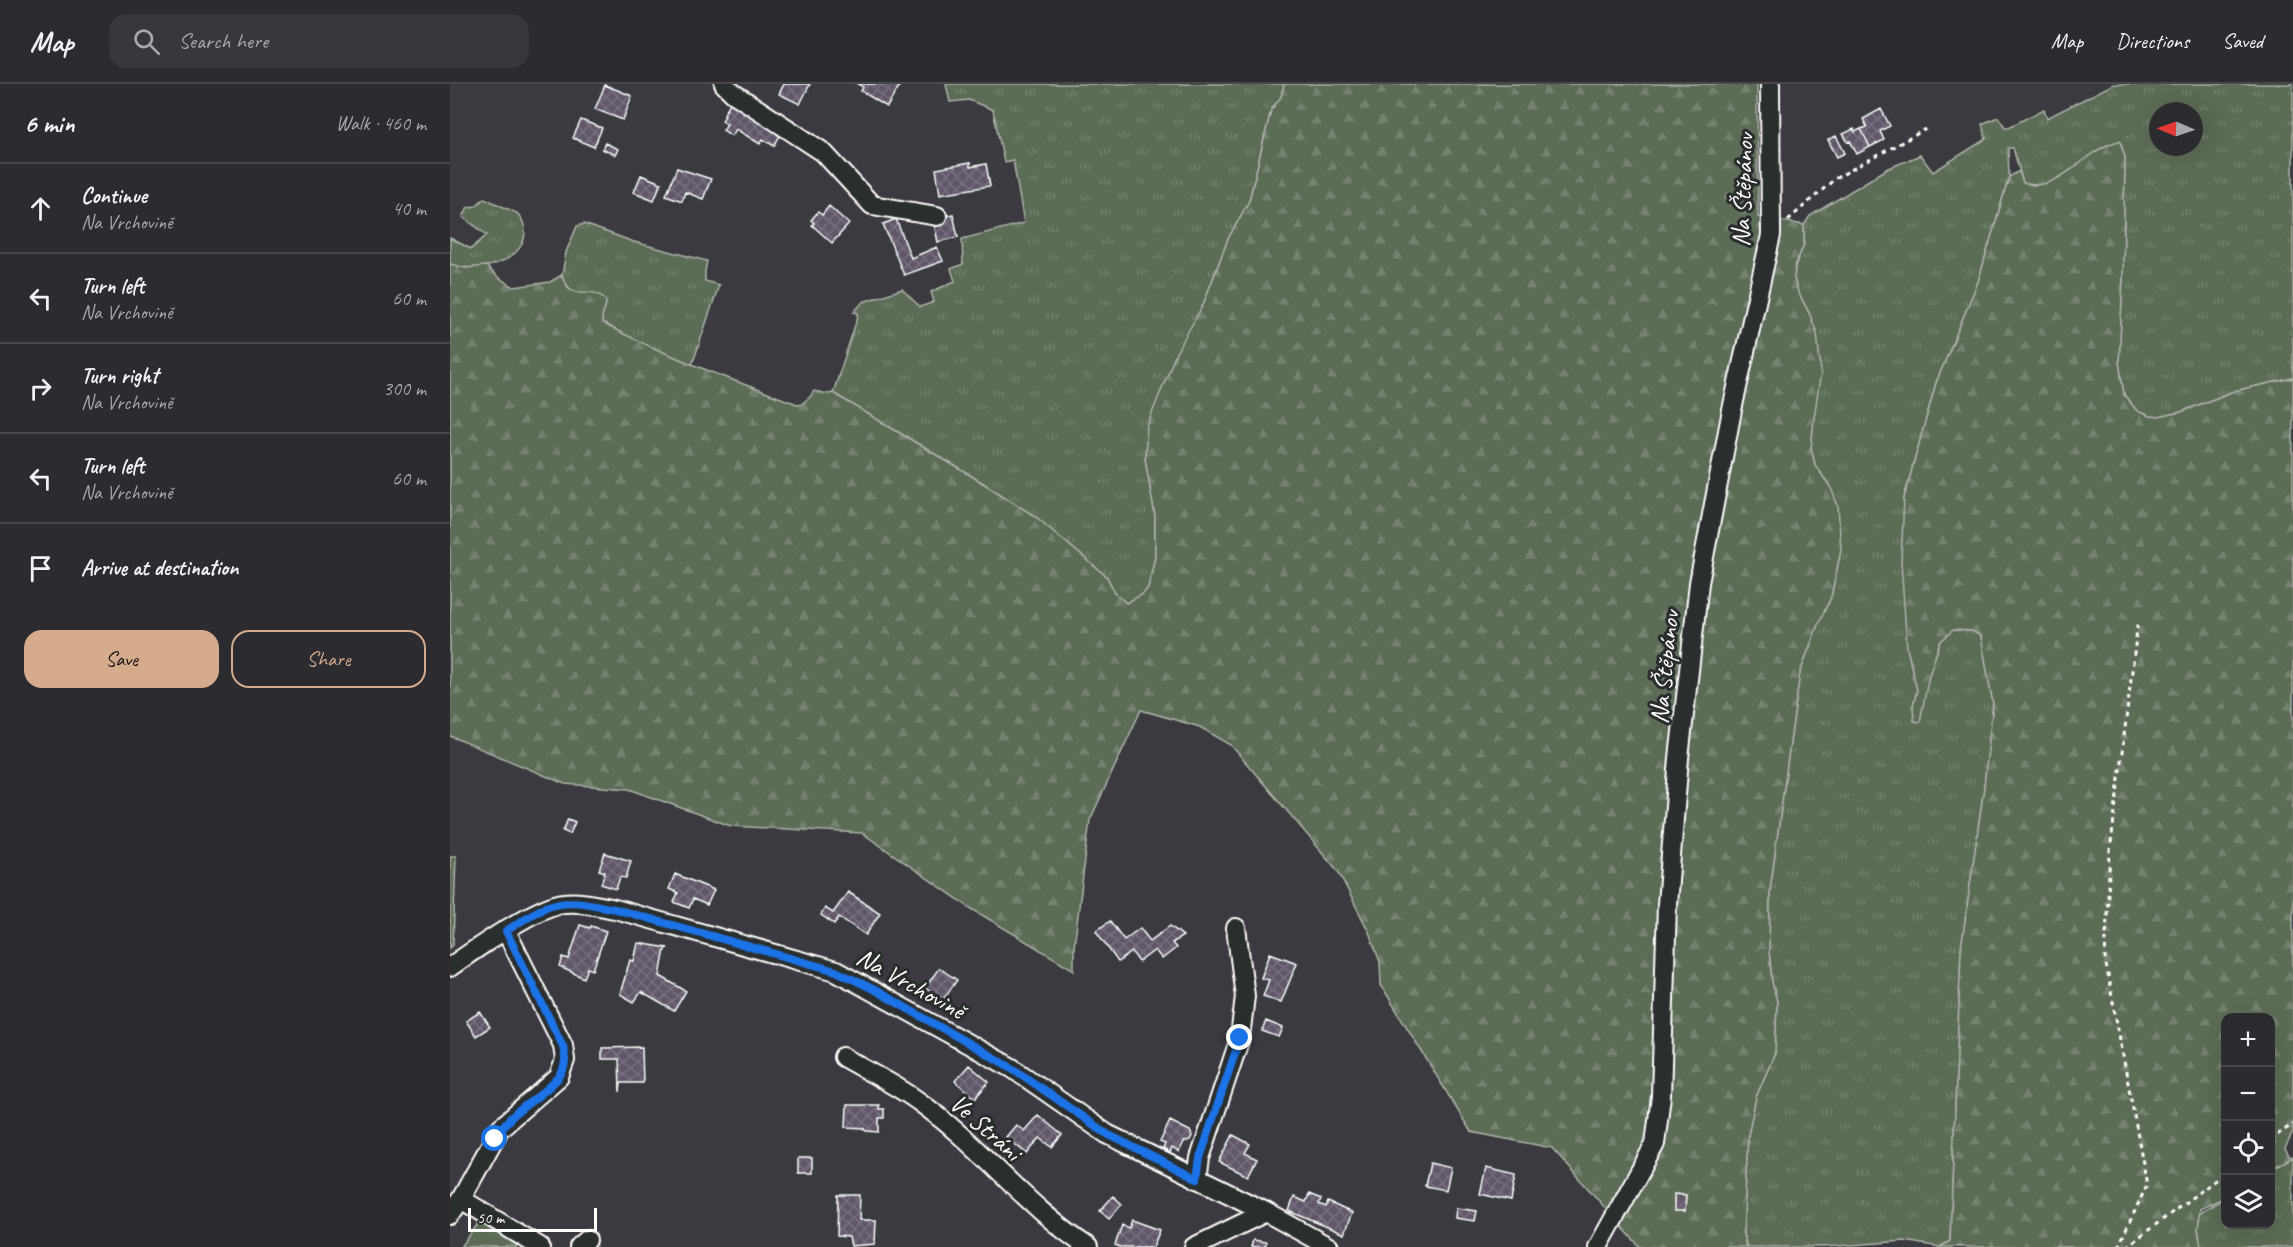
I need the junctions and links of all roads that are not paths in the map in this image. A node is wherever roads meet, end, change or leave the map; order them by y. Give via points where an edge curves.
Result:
1 (724, 84) edge
2 (1770, 84) edge
3 (936, 216) dead end
4 (1236, 928) dead end
5 (506, 931) junction
6 (450, 967) edge
7 (843, 1057) dead end
8 (1197, 1179) junction
9 (461, 1199) junction
10 (1266, 1212) junction
11 (450, 1215) edge
12 (540, 1247) edge
13 (1088, 1247) edge
14 (1194, 1247) edge
15 (1329, 1247) edge
16 (1598, 1247) edge

1 - 3 street via 823,152 872,205
2 - 16 street, Na Štěpánov via 1771,236 1699,583 1679,758 1667,904 1661,1096 1655,1144
4 - 8 street via 1245,996 1240,1038 1200,1158
5 - 6 street, Na Vrchovině
5 - 8 street, Na Vrchovině via 547,907 579,903 615,909 836,971 1012,1068 1107,1134
5 - 9 street via 563,1046 565,1060 559,1077 500,1128
7 - 13 street, Ve Stráni via 918,1101 1033,1205
8 - 10 street, Na Vrchovině
9 - 11 street
9 - 12 street
10 - 14 street
10 - 15 street, Na Vrchovině

